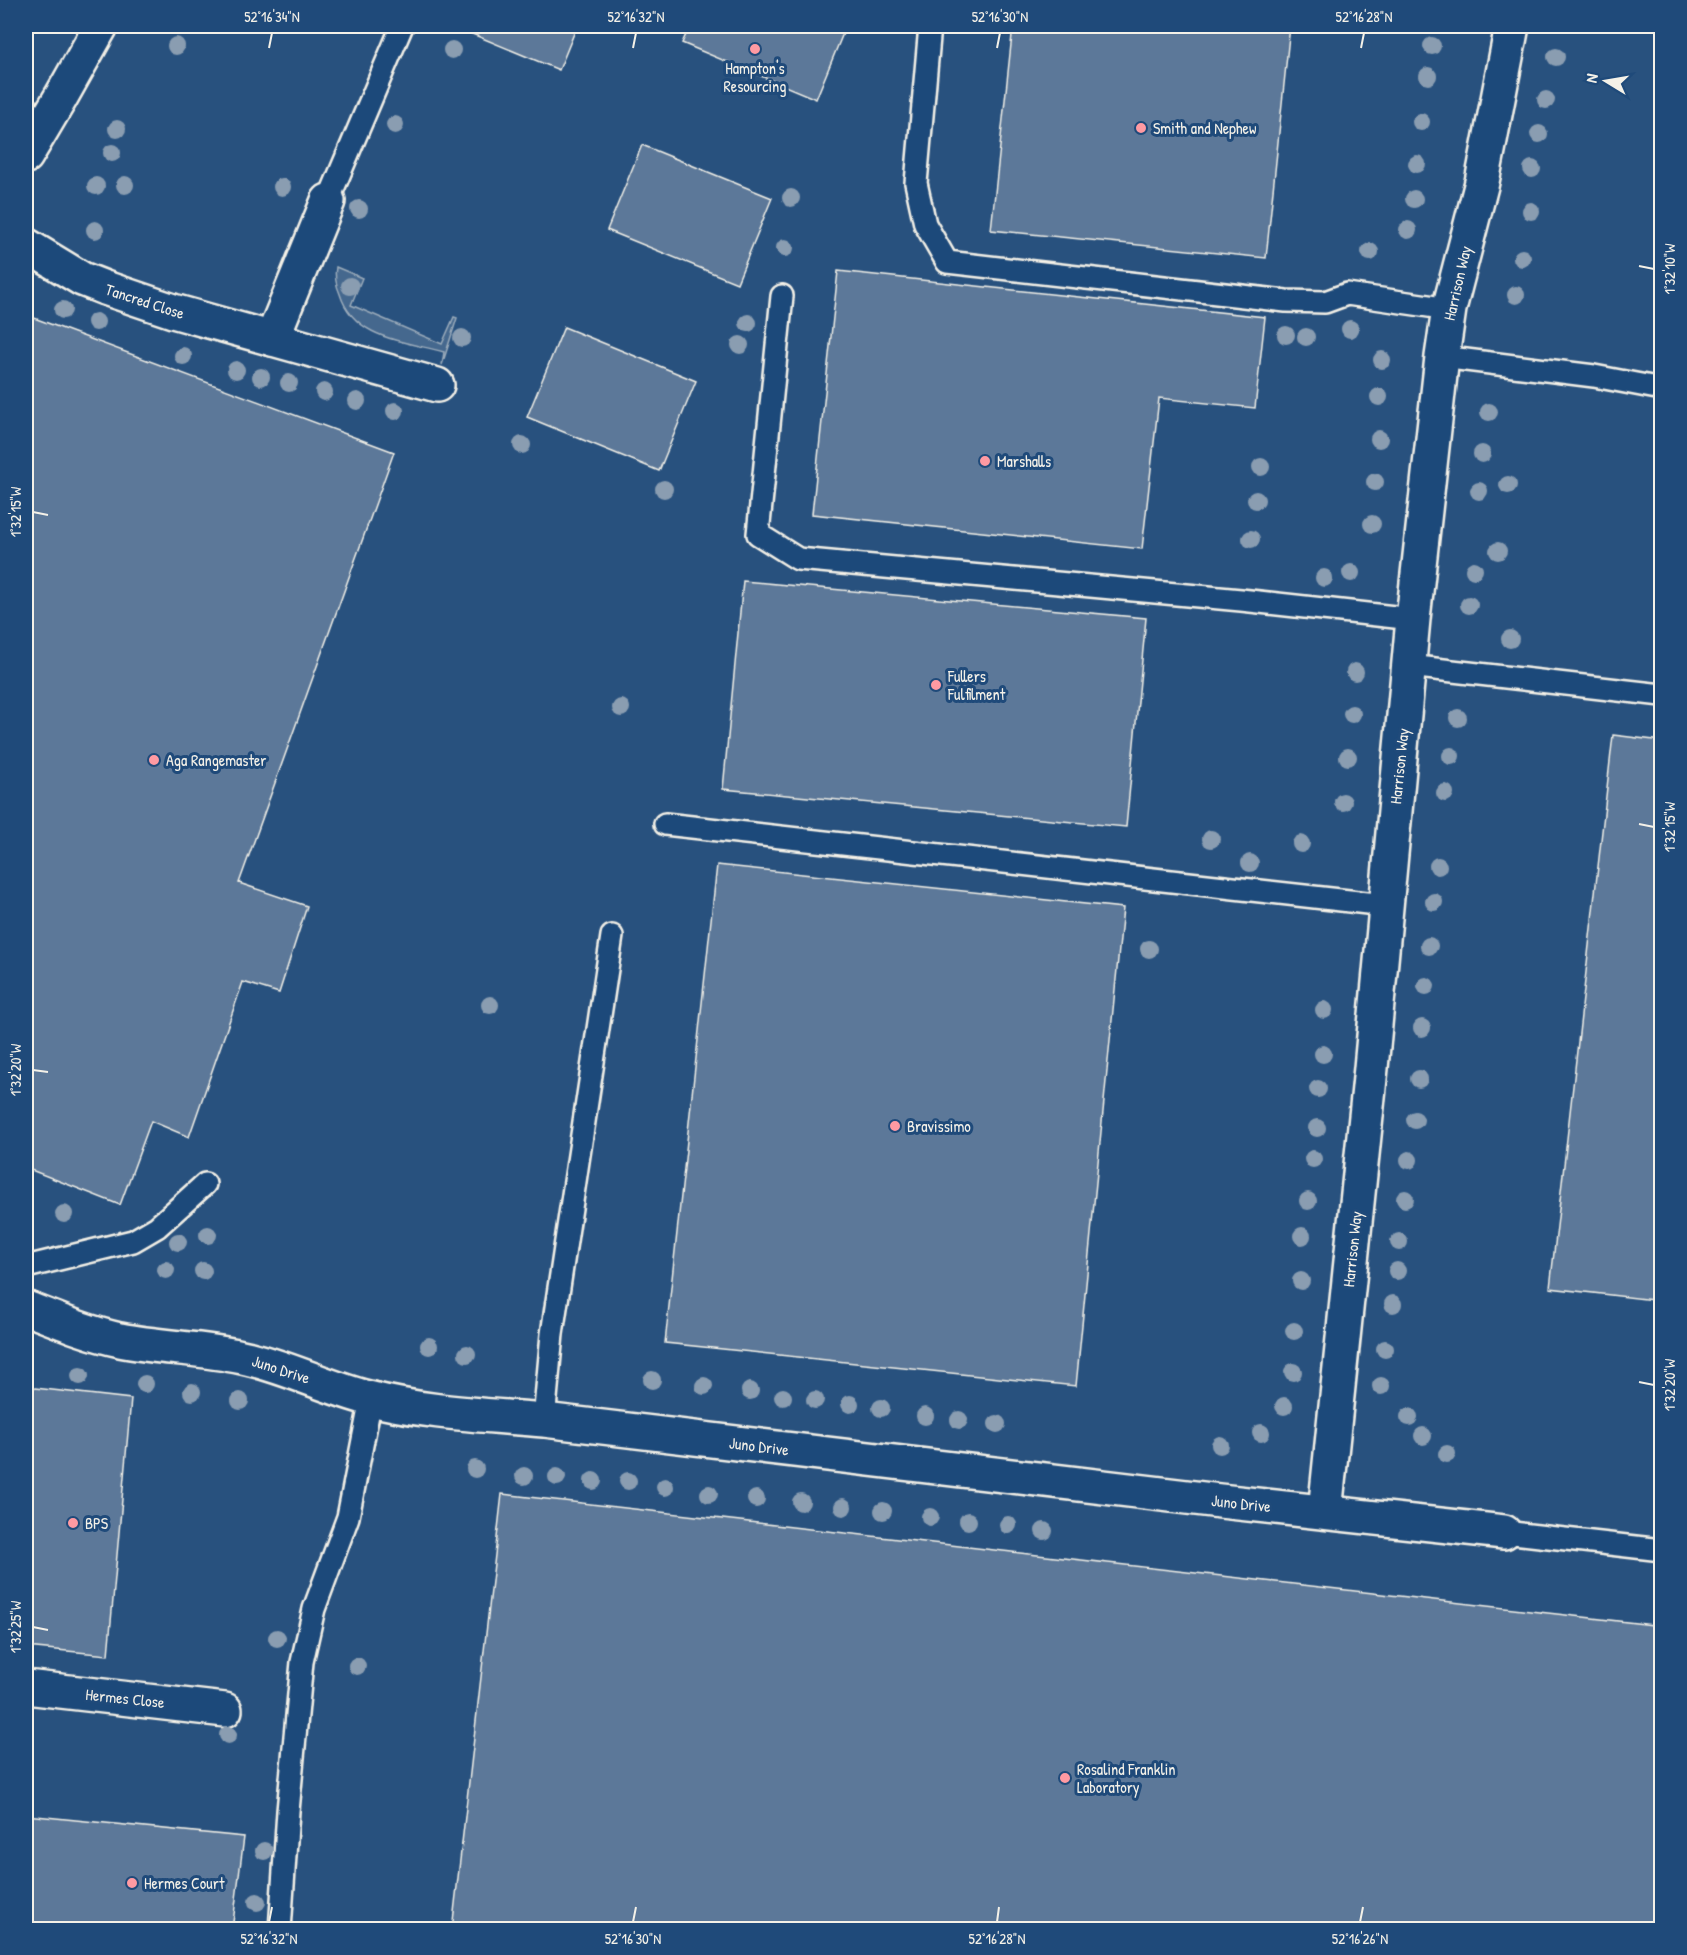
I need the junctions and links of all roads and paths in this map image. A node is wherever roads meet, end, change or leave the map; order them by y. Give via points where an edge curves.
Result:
1 (101, 26) edge
2 (402, 26) edge
3 (930, 26) edge
4 (1512, 26) edge
5 (26, 156) edge
6 (328, 201) joint
7 (26, 245) edge
8 (782, 296) dead end
9 (1449, 309) junction
10 (272, 339) junction
11 (1442, 357) junction
12 (436, 384) dead end
13 (1662, 389) edge
14 (1413, 619) junction
15 (1409, 666) junction
16 (1662, 695) edge
17 (665, 824) dead end
18 (1385, 905) junction
19 (612, 936) dead end
20 (205, 1184) dead end
21 (26, 1267) edge
22 (26, 1308) edge
23 (371, 1399) junction
24 (544, 1420) junction
25 (1325, 1512) junction
26 (1504, 1532) joint
27 (1662, 1550) edge
28 (26, 1687) edge
29 (225, 1710) dead end
30 (280, 1929) edge

1 - 5 street
2 - 6 lane
3 - 9 lane via 916,183 925,224 947,262 1286,301 1325,303 1347,294
4 - 9 street, Harrison Way via 1482,182
6 - 10 street
7 - 10 street, Tancred Close via 82,279 105,288
8 - 14 lane via 759,534 798,559
9 - 11 street, Harrison Way
10 - 12 street, Tancred Close
11 - 13 lane via 1594,376
11 - 14 street, Harrison Way
14 - 15 street, Harrison Way
15 - 16 lane
15 - 18 street, Harrison Way
17 - 18 lane
18 - 25 street, Harrison Way
19 - 24 lane via 550,1344
20 - 21 lane via 157,1227 133,1241
22 - 23 street, Juno Drive via 120,1340 220,1352 262,1362
23 - 24 street, Juno Drive via 443,1411
23 - 30 lane via 348,1516 314,1609 304,1653
24 - 25 street, Juno Drive
25 - 26 street, Juno Drive
26 - 27 lane
28 - 29 street, Hermes Close

